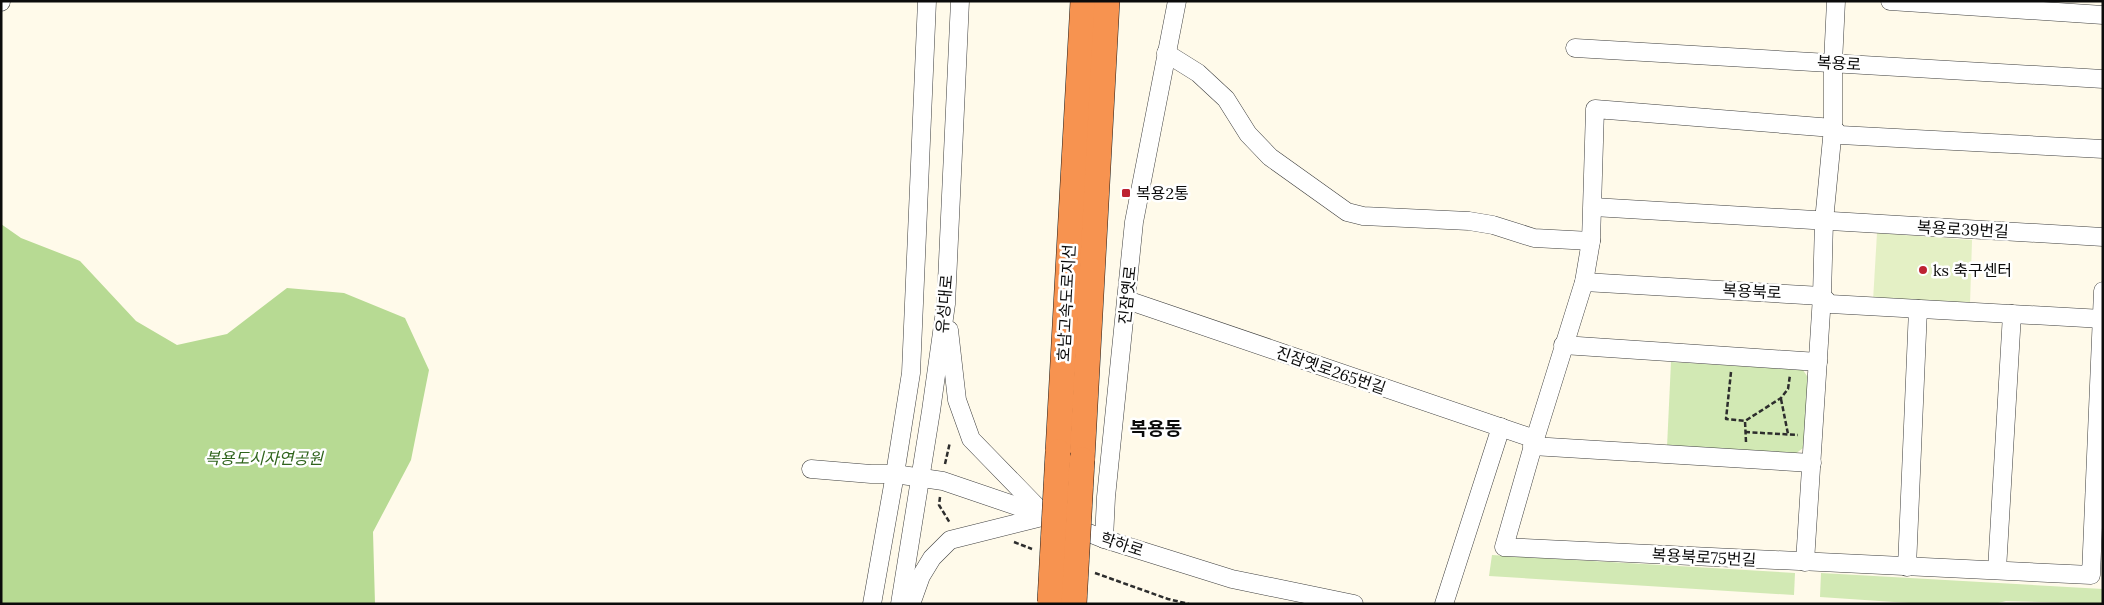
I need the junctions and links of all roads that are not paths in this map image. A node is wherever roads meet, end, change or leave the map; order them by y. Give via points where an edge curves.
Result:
1 (927, 1) edge
2 (961, 1) edge
3 (1083, 1) edge
4 (1108, 1) edge
5 (1177, 1) edge
6 (1836, 1) edge
7 (1890, 1) edge
8 (2103, 15) edge
9 (1575, 48) dead end
10 (1166, 53) junction
11 (1833, 63) junction
12 (2103, 79) edge
13 (1833, 128) junction
14 (2103, 149) edge
15 (1592, 207) junction
16 (1824, 221) junction
17 (2103, 237) edge
18 (1592, 240) junction
19 (1584, 282) junction
20 (2103, 291) edge
21 (1822, 296) junction
22 (1127, 300) junction
23 (946, 304) junction
24 (1918, 308) junction
25 (2012, 314) junction
26 (2102, 319) edge
27 (1563, 345) junction
28 (1818, 362) junction
29 (1501, 428) junction
30 (1534, 442) junction
31 (1812, 463) junction
32 (811, 469) dead end
33 (895, 474) junction
34 (920, 478) junction
35 (1046, 516) junction
36 (1104, 539) junction
37 (1805, 562) junction
38 (1907, 566) junction
39 (1997, 570) junction
40 (1050, 603) edge
41 (872, 604) edge
42 (900, 604) edge
43 (911, 604) edge
44 (1074, 604) edge
45 (1354, 604) edge
46 (1444, 604) edge

1 - 33 street, 유성대로 via 911,373
2 - 23 street, 유성대로
3 - 40 highway, 호남고속도로지선, bridge
4 - 44 highway, 호남고속도로지선, bridge
5 - 10 street, 진잠옛로
6 - 11 street
7 - 8 street
9 - 11 street, 복용로
10 - 18 street via 1198,73 1226,99 1248,134 1270,157 1347,212 1363,216 1469,221 1534,238
10 - 22 street, 진잠옛로 via 1134,222
11 - 12 street, 복용로
11 - 13 street
13 - 14 street via 1840,135
13 - 15 street via 1595,109
13 - 16 street
15 - 16 street, 복용로39번길
15 - 18 street
16 - 17 street, 복용로39번길
16 - 21 street
18 - 19 street
19 - 21 street, 복용북로
19 - 27 street
20 - 26 street
21 - 24 street, 복용북로 via 1830,304
21 - 28 street
22 - 29 street, 진잠옛로265번길
22 - 36 street, 진잠옛로
23 - 34 street, 유성대로
23 - 35 street via 957,400 971,439
24 - 25 street, 복용북로
24 - 38 street
25 - 26 street, 복용북로
25 - 39 street
26 - 39 street, 복용북로75번길 via 2091,575
27 - 28 street
27 - 30 street
28 - 31 street
29 - 30 street, 진잠옛로265번길
29 - 46 street
30 - 31 street
30 - 37 street, 복용북로75번길 via 1504,547
31 - 37 street
32 - 33 street, 학하로
33 - 34 street, 학하로
33 - 41 street, 유성대로
34 - 35 street, 학하로 via 943,481
34 - 42 street, 유성대로
35 - 36 street, 학하로
35 - 43 street via 950,540 932,558 921,576
36 - 45 street, 학하로 via 1232,579
37 - 38 street, 복용북로75번길
38 - 39 street, 복용북로75번길

